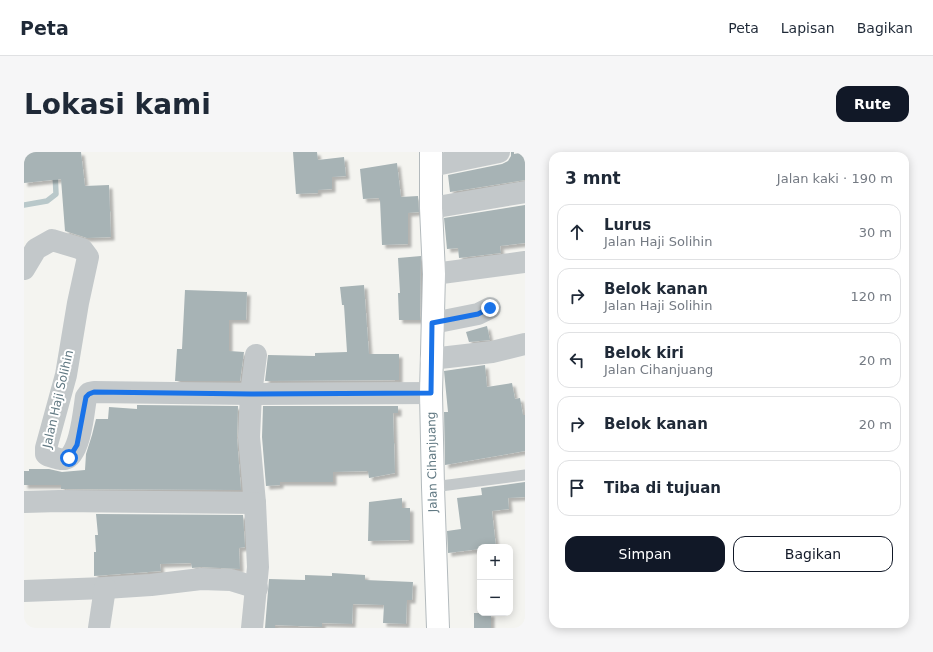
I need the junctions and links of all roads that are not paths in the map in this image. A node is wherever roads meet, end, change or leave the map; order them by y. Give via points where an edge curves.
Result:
1 (499, 152) edge
2 (431, 159) edge
3 (525, 192) edge
4 (431, 208) junction
5 (525, 262) edge
6 (24, 269) edge
7 (434, 274) junction
8 (490, 308) dead end
9 (432, 323) junction
10 (525, 344) edge
11 (256, 355) dead end
12 (431, 359) junction
13 (431, 393) junction
14 (251, 394) junction
15 (525, 475) edge
16 (432, 487) junction
17 (24, 502) edge
18 (255, 503) junction
19 (105, 588) junction
20 (257, 588) junction
21 (24, 591) edge
22 (98, 628) edge
23 (252, 628) edge
24 (438, 628) edge

1 - 2 street
2 - 4 main road, Jalan Cihanjuang
3 - 4 street
4 - 7 main road, Jalan Cihanjuang
5 - 7 street
6 - 14 street, Jalan Haji Solihin via 36,249 52,240 82,249 88,257 66,375 46,448 47,455 63,460 72,455 77,445 86,397 94,392
7 - 9 main road, Jalan Cihanjuang
8 - 9 street via 478,314
9 - 12 main road, Jalan Cihanjuang
10 - 12 street via 492,352
11 - 14 street
12 - 13 main road, Jalan Cihanjuang
13 - 14 street, Jalan Haji Solihin
13 - 16 main road, Jalan Cihanjuang
14 - 18 street via 249,437
15 - 16 lane
16 - 24 main road, Jalan Cihanjuang
17 - 18 street
18 - 20 street
19 - 20 street via 201,579 231,580
19 - 21 street
19 - 22 street
20 - 23 street

